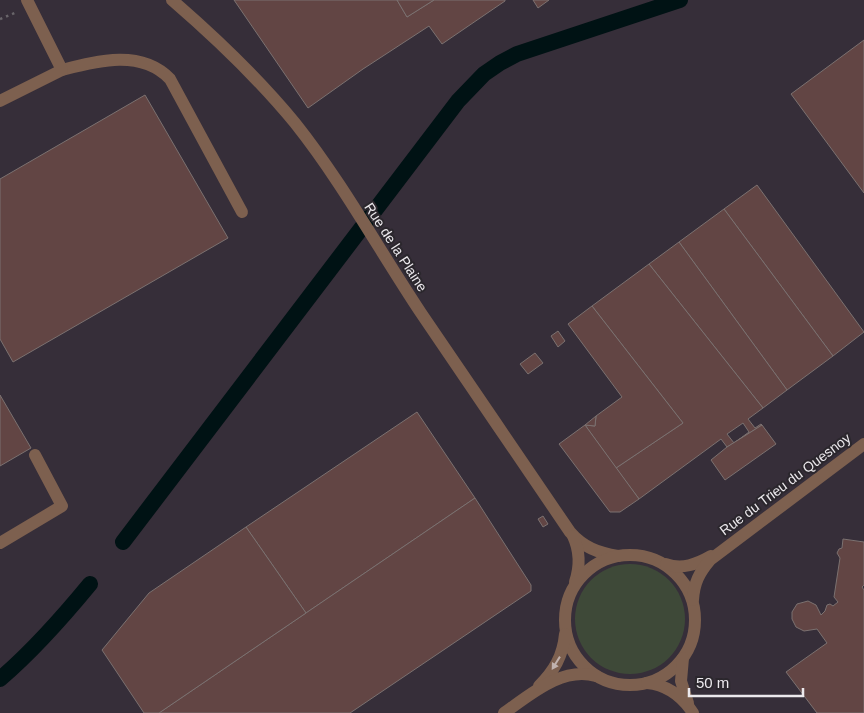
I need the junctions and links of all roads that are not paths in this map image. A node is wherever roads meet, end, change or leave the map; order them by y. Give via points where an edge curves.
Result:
1 (27, 0) edge
2 (172, 0) edge
3 (62, 70) junction
4 (0, 101) edge
5 (242, 212) dead end
6 (864, 444) edge
7 (35, 455) dead end
8 (570, 532) junction
9 (0, 543) edge
10 (724, 548) junction
11 (618, 556) junction
12 (660, 562) junction
13 (574, 587) junction
14 (693, 601) junction
15 (566, 629) junction
16 (683, 658) junction
17 (598, 677) junction
18 (646, 683) junction
19 (534, 691) junction
20 (691, 709) edge
21 (504, 713) edge

1 - 3 street
2 - 8 street, Rue de la Plaine via 233,54 304,135
3 - 4 street
3 - 5 street via 100,61 124,60 138,61 161,70 170,80
6 - 10 street, Rue du Trieu du Quesnoy
7 - 9 street via 62,506
8 - 11 street, Rue de la Plaine via 586,546
8 - 13 street, Rue de la Plaine via 579,561
10 - 12 street, Rue du Trieu du Quesnoy via 687,567
10 - 14 street, Rue du Trieu du Quesnoy via 698,576
11 - 12 street via 639,556
11 - 13 street via 588,570
12 - 14 street via 680,578
13 - 15 street via 566,607
14 - 16 street via 695,630
15 - 17 street via 576,657
15 -> 19 street via 559,660
16 - 18 street via 671,671
16 - 20 street via 681,681
17 - 18 street via 616,684
17 - 19 street via 570,675
18 - 20 street via 664,686
19 - 21 street

